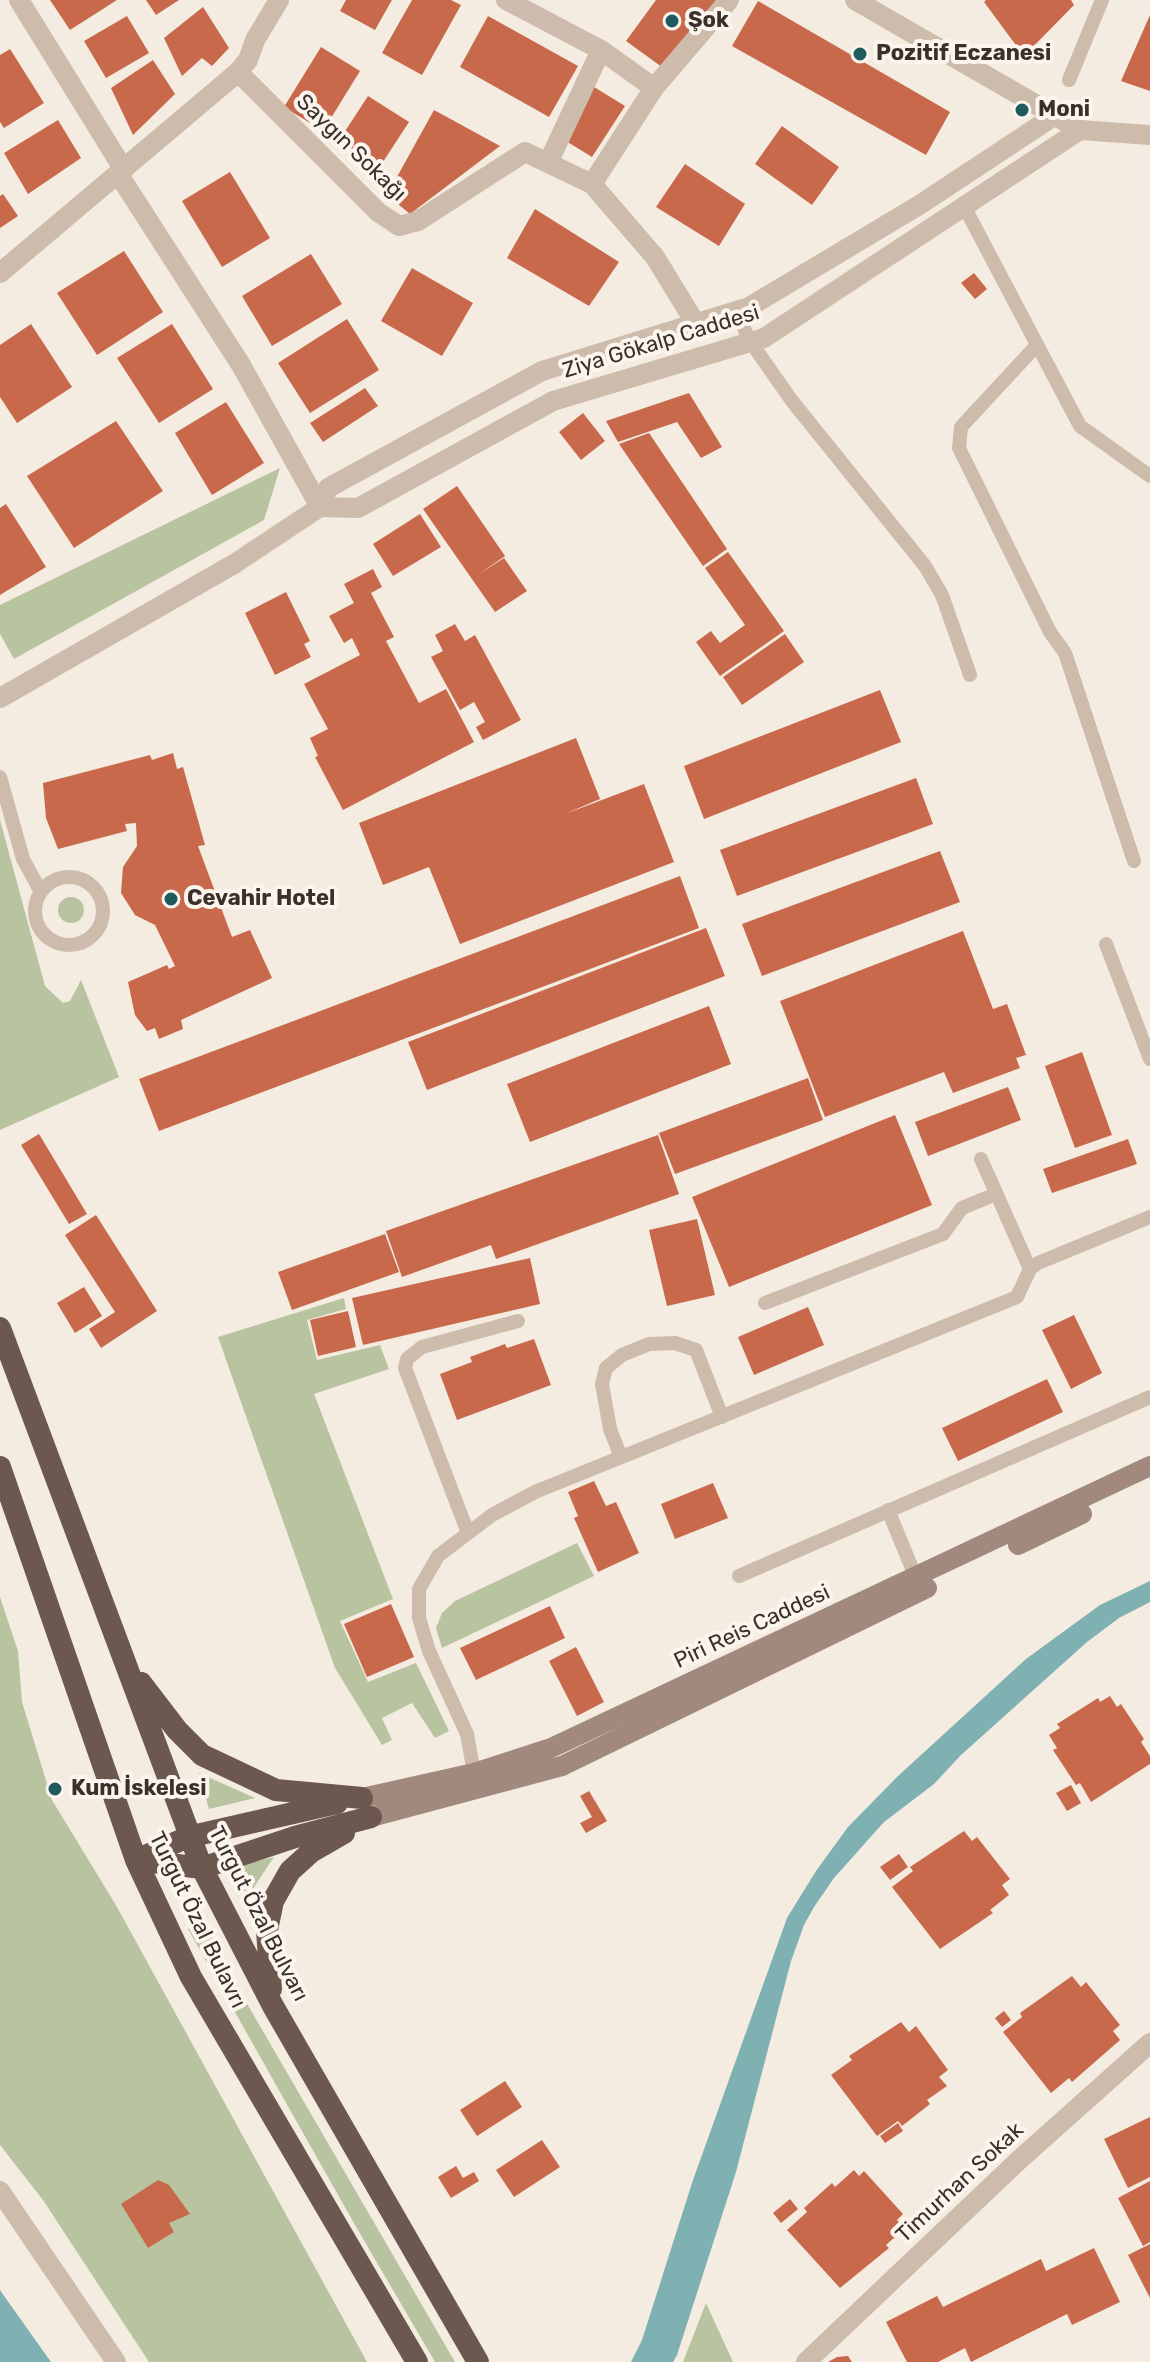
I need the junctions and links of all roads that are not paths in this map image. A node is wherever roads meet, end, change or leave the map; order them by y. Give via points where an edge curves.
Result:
1 (19, 0) edge
2 (279, 0) edge
3 (506, 0) edge
4 (729, 0) edge
5 (1102, 0) edge
6 (862, 2) edge
7 (601, 50) junction
8 (238, 72) junction
9 (1069, 80) dead end
10 (654, 88) junction
11 (1054, 116) junction
12 (1080, 130) junction
13 (1150, 135) edge
14 (548, 163) junction
15 (122, 172) junction
16 (592, 184) junction
17 (965, 208) junction
18 (0, 273) edge
19 (736, 311) junction
20 (696, 324) junction
21 (750, 341) junction
22 (1037, 345) junction
23 (1150, 476) edge
24 (320, 507) junction
25 (970, 675) dead end
26 (3, 691) edge
27 (0, 777) edge
28 (1134, 861) dead end
29 (41, 892) junction
30 (1106, 944) dead end
31 (1150, 1059) edge
32 (981, 1159) dead end
33 (996, 1194) junction
34 (1150, 1217) edge
35 (1030, 1269) junction
36 (765, 1303) dead end
37 (518, 1321) dead end
38 (0, 1328) edge
39 (1150, 1397) edge
40 (722, 1417) junction
41 (621, 1457) junction
42 (1150, 1466) edge
43 (0, 1467) edge
44 (1150, 1479) edge
45 (888, 1510) junction
46 (468, 1533) junction
47 (739, 1576) dead end
48 (916, 1578) junction
49 (128, 1667) junction
50 (474, 1773) junction
51 (366, 1807) junction
52 (188, 1837) junction
53 (136, 1860) junction
54 (202, 1868) junction
55 (273, 2006) junction
56 (1150, 2043) edge
57 (0, 2191) edge
58 (116, 2362) edge
59 (417, 2362) edge
60 (478, 2362) edge
61 (806, 2362) edge

1 - 15 street
2 - 8 street
3 - 7 street
4 - 10 street
5 - 9 lane
6 - 11 street
7 - 10 street
7 - 14 street
8 - 14 street, Saygın Sokağı via 378,212 399,226 418,221 525,152
8 - 15 street
10 - 16 street
11 - 12 street
11 - 19 street, Ziya Gökalp Caddesi via 882,228
12 - 13 street
12 - 17 street, Ziya Gökalp Caddesi
14 - 16 street
15 - 18 street
15 - 24 street via 241,365
16 - 20 street via 655,257
17 - 21 street, Ziya Gökalp Caddesi via 800,317
17 - 22 lane
19 - 20 street, Ziya Gökalp Caddesi
19 - 21 lane
20 - 24 street, Ziya Gökalp Caddesi via 542,371 328,488
21 - 24 street, Ziya Gökalp Caddesi via 553,401 358,508
21 - 25 lane via 925,566 942,595
22 - 23 lane via 1086,434
22 - 28 lane via 961,427 959,448 1065,653
24 - 26 street, Ziya Gökalp Caddesi via 234,564
27 - 29 lane via 23,859
29 - 29 lane via 35,913 52,940 83,942 99,928 103,905 92,885 70,877
30 - 31 lane
32 - 33 lane
33 - 35 lane
33 - 36 lane via 962,1208 943,1234
34 - 35 lane
35 - 40 lane via 1017,1297
37 - 46 lane via 422,1347 407,1359 405,1368
38 - 49 highway, Turgut Özal Bulvarı
39 - 45 lane
40 - 41 lane
40 - 41 lane via 696,1350 675,1343 649,1344 606,1368 602,1384
41 - 46 lane via 535,1492
42 - 48 main road, Piri Reis Caddesi
43 - 53 highway, Turgut Özal Bulavrı
44 - 51 main road, Piri Reis Caddesi via 562,1766
45 - 47 lane
45 - 48 lane
46 - 50 lane via 438,1556 424,1576 417,1602 429,1651 467,1734
48 - 50 main road, Piri Reis Caddesi via 551,1748
49 - 51 highway via 202,1755 276,1790
49 - 52 highway, Turgut Özal Bulvarı
50 - 51 main road, Piri Reis Caddesi
51 - 52 highway
51 - 54 highway
51 - 55 highway via 311,1852 280,1886 267,1930
52 - 53 highway
52 - 54 highway, Turgut Özal Bulvarı
53 - 54 highway
53 - 59 highway, Turgut Özal Bulavrı via 191,1977
54 - 55 highway, Turgut Özal Bulvarı
55 - 60 highway, Turgut Özal Bulvarı
56 - 61 street, Timurhan Sokak
57 - 58 street

